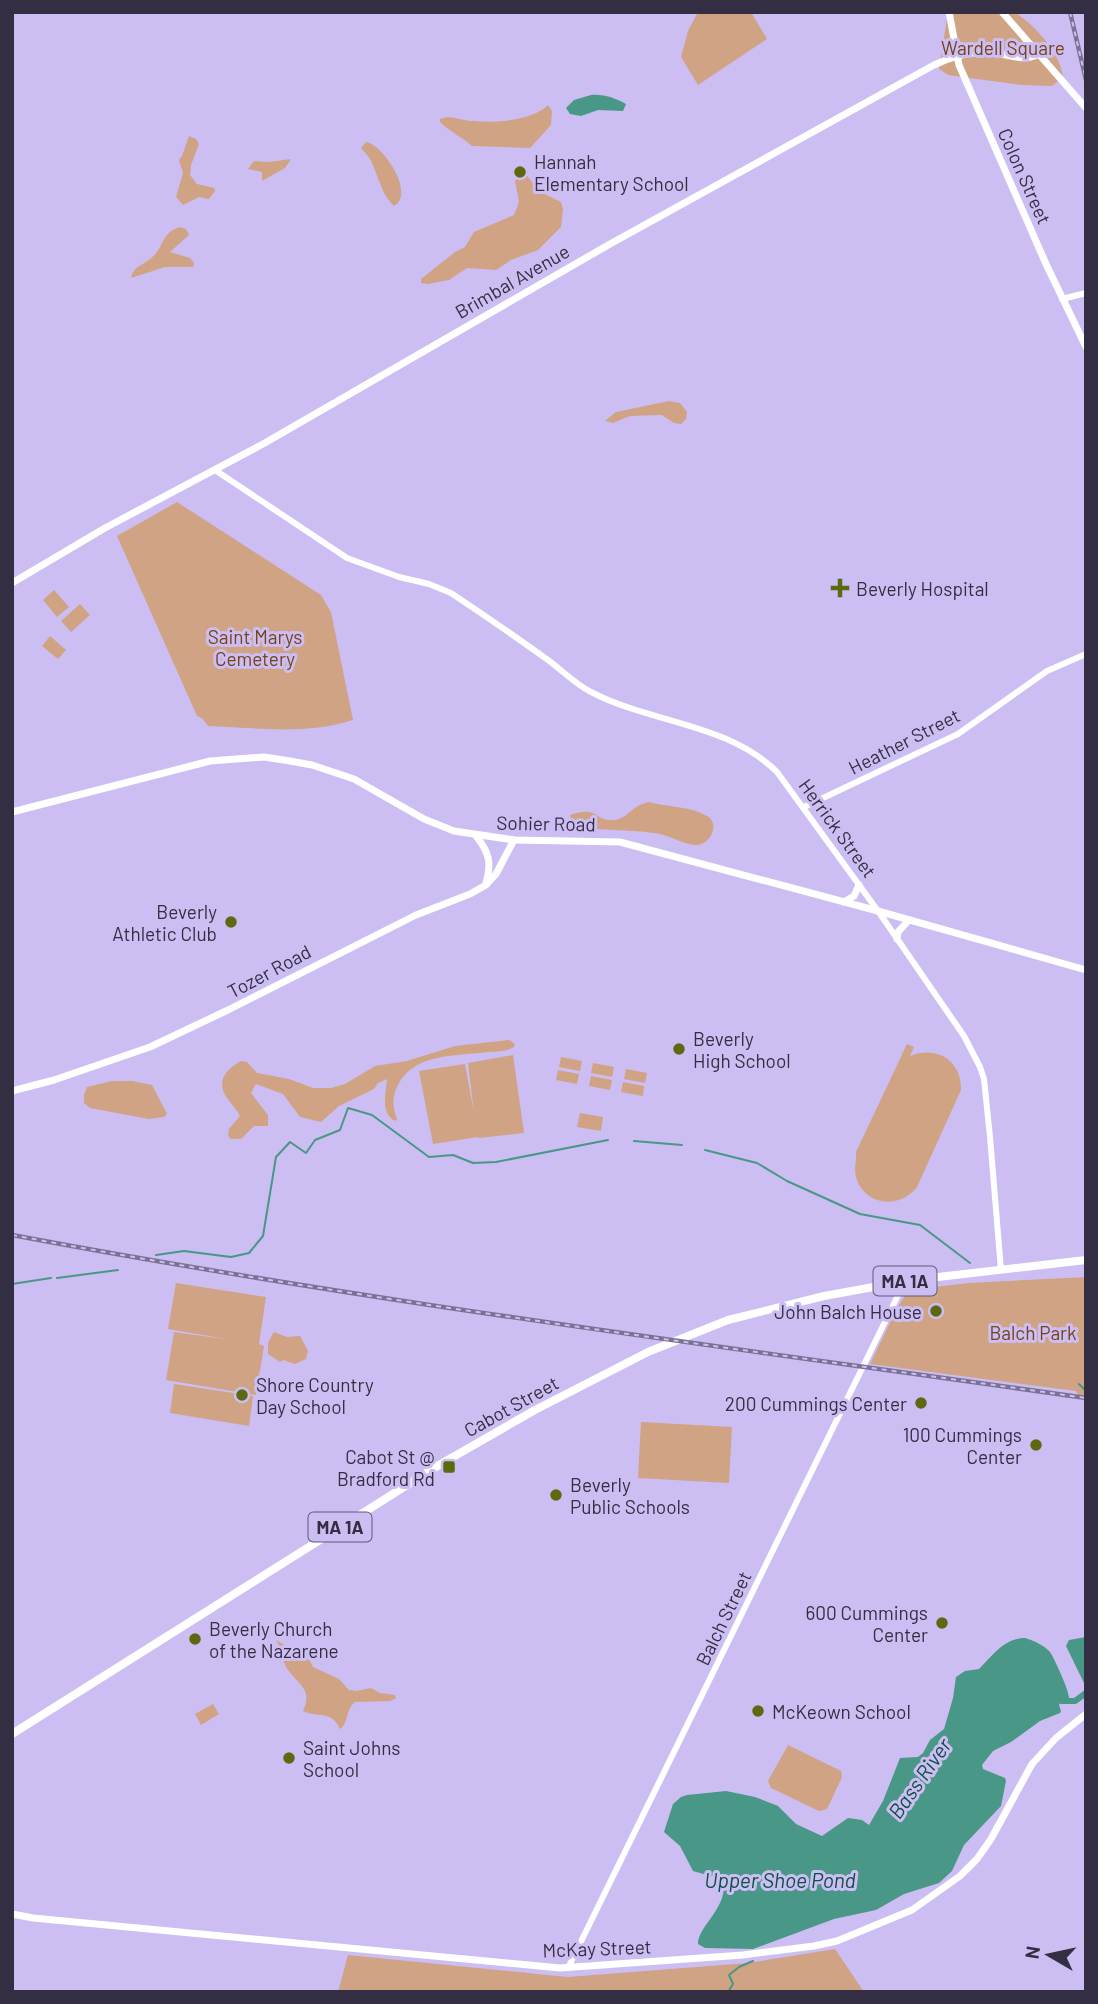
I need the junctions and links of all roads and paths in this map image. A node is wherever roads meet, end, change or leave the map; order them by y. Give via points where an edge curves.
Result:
1 (948, 12) edge
2 (1002, 12) edge
3 (1039, 54) junction
4 (957, 55) junction
5 (1086, 108) edge
6 (1086, 293) edge
7 (1062, 299) junction
8 (1086, 347) edge
9 (215, 470) junction
10 (12, 583) edge
11 (1086, 653) edge
12 (804, 807) junction
13 (12, 812) edge
14 (476, 836) junction
15 (514, 840) junction
16 (486, 885) junction
17 (859, 886) junction
18 (845, 902) junction
19 (878, 911) junction
20 (909, 920) junction
21 (897, 939) junction
22 (1086, 970) edge
23 (12, 1091) edge
24 (1086, 1260) edge
25 (1001, 1270) junction
26 (905, 1281) junction
27 (1086, 1714) edge
28 (12, 1734) edge
29 (12, 1914) edge
30 (568, 1968) junction

1 - 4 main road, Colon Street
2 - 3 main road
3 - 4 main road, Brimbal Avenue via 1023,59 984,52
3 - 5 main road
4 - 7 main road, Colon Street
4 - 9 main road, Brimbal Avenue via 610,244
6 - 7 street
7 - 8 main road, Colon Street
9 - 10 main road, Brimbal Avenue
9 - 12 street, Herrick Street via 347,558 447,590 591,692 751,751 777,772
11 - 12 street, Heather Street via 1047,671 958,734
12 - 17 street, Herrick Street
13 - 14 main road, Sohier Road via 185,766 264,757 334,772 428,821
14 - 15 main road, Sohier Road
14 - 16 main road via 489,855
15 - 16 main road
15 - 18 main road, Sohier Road via 620,842
16 - 23 main road, Tozer Road via 150,1047
17 - 18 main road via 855,896
17 - 19 street, Herrick Street
18 - 19 main road, Sohier Road
19 - 20 main road, Sohier Road
19 - 21 street, Herrick Street
20 - 21 main road
20 - 22 main road, Sohier Road
21 - 25 street, Herrick Street via 964,1036 984,1079
24 - 25 highway, Cabot Street / MA 1A
25 - 26 highway, Cabot Street / MA 1A
26 - 28 highway, Cabot Street / MA 1A via 746,1314 648,1352 439,1465
26 - 30 street, Balch Street
27 - 30 main road, McKay Street via 1032,1763 977,1859 912,1910 814,1946
29 - 30 main road, McKay Street

